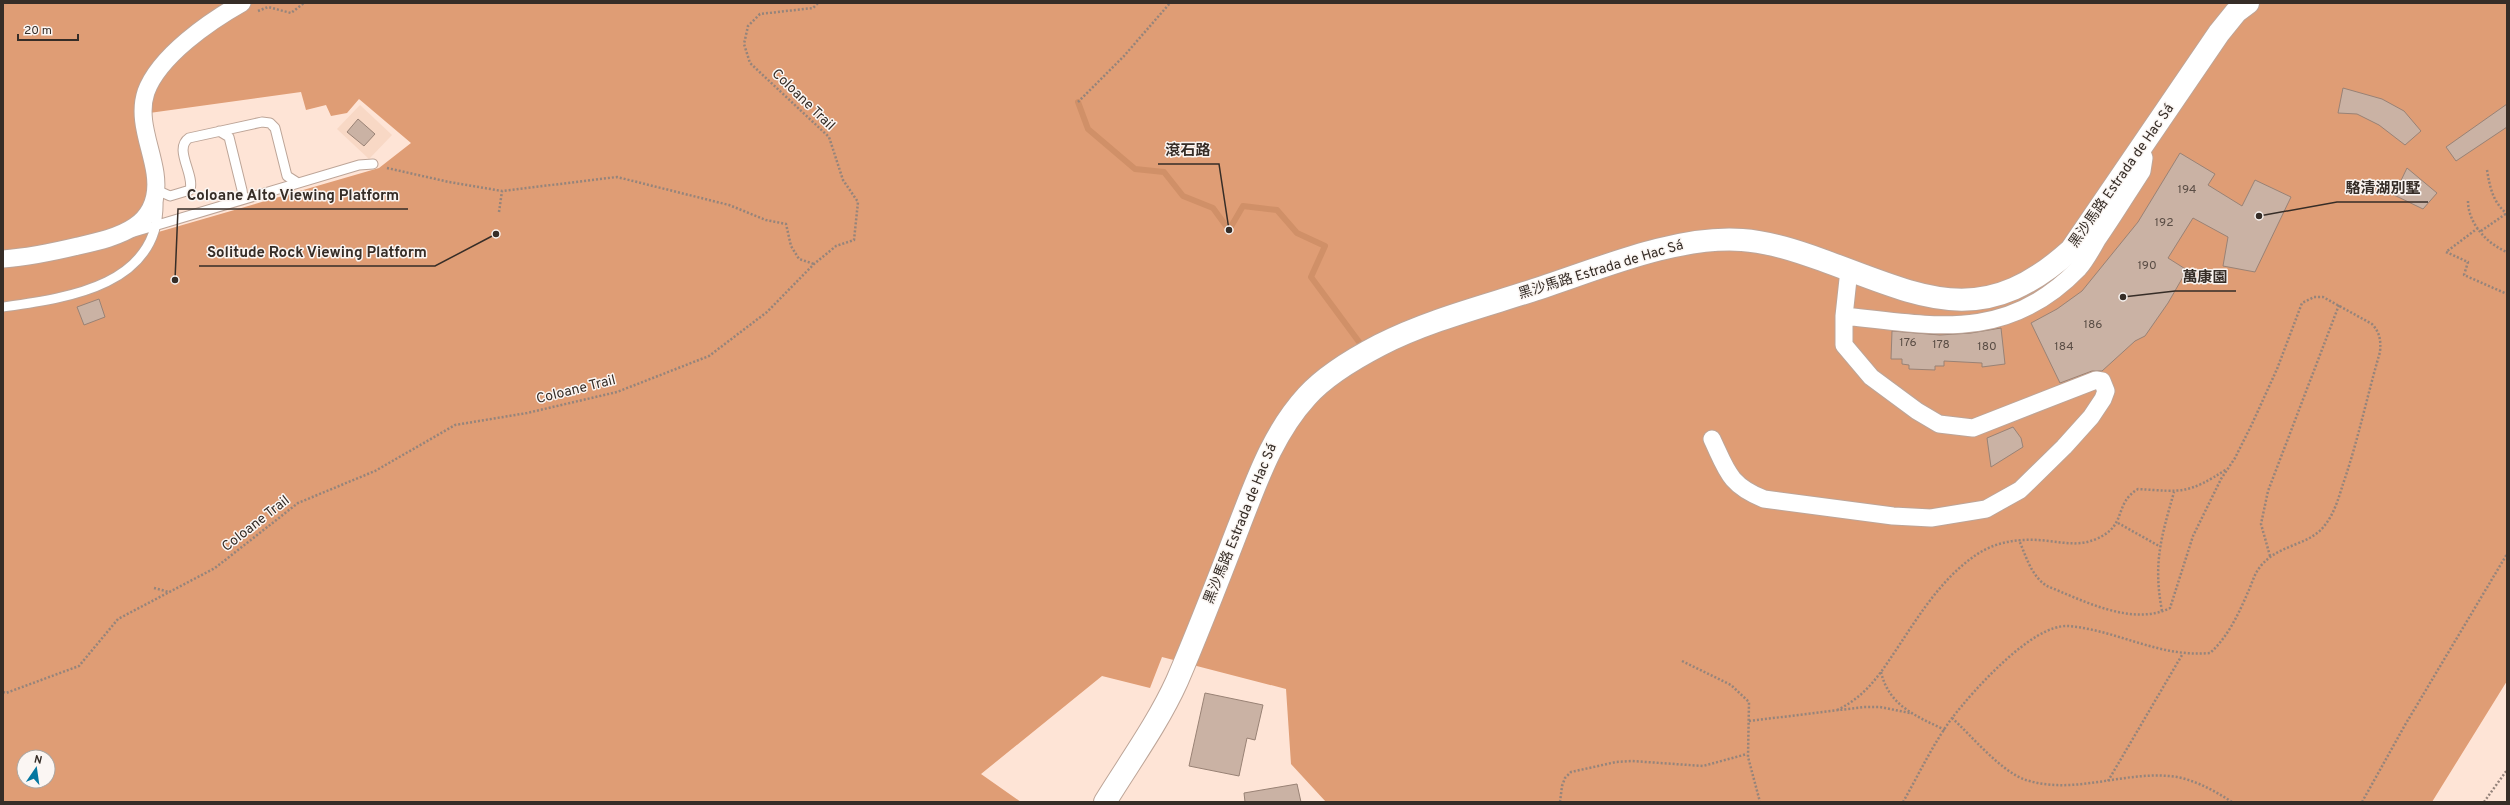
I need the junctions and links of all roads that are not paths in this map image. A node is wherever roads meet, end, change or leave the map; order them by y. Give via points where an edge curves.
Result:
1 (242, 3) edge
2 (2248, 3) edge
3 (219, 131) junction
4 (2141, 149) junction
5 (373, 164) road end
6 (286, 171) junction
7 (156, 178) junction
8 (298, 183) junction
9 (284, 188) junction
10 (241, 200) junction
11 (156, 226) junction
12 (123, 235) junction
13 (3, 259) edge
14 (1848, 270) junction
15 (3, 307) edge
16 (1844, 316) junction
17 (1712, 439) dead end
18 (1105, 802) edge

1 - 7 street via 216,18 156,74 146,93 142,114
2 - 4 main road, 黑沙馬路 Estrada de Hac Sá via 2227,22
3 - 6 lane via 262,122 273,125 276,128
3 - 7 lane via 186,140 183,150 190,190 170,196 161,192
3 - 10 lane via 229,137 242,190
4 - 14 main road, 黑沙馬路 Estrada de Hac Sá via 2071,250 2022,287 2001,295 1958,301 1919,293
4 - 16 street via 2144,158 2142,171 2080,267 2026,310 1972,325 1917,324
5 - 8 lane via 359,165
6 - 8 lane via 290,179
6 - 9 lane
7 - 11 lane via 159,211
7 - 12 street via 150,210 138,224
8 - 9 lane
9 - 10 lane
10 - 11 lane
11 - 12 lane
11 - 15 lane via 150,242 138,259 126,271 108,281 85,292
12 - 13 street via 32,257
14 - 16 street
14 - 18 main road, 黑沙馬路 Estrada de Hac Sá via 1764,242 1740,239 1710,240 1681,245 1630,259 1406,334 1381,344 1334,374 1308,395 1264,461 1169,698
16 - 17 street via 1844,345 1871,377 1939,424 1973,428 2096,380 2102,381 2106,391 2091,417 2020,490 1986,509 1931,518 1893,516 1764,499 1735,484

